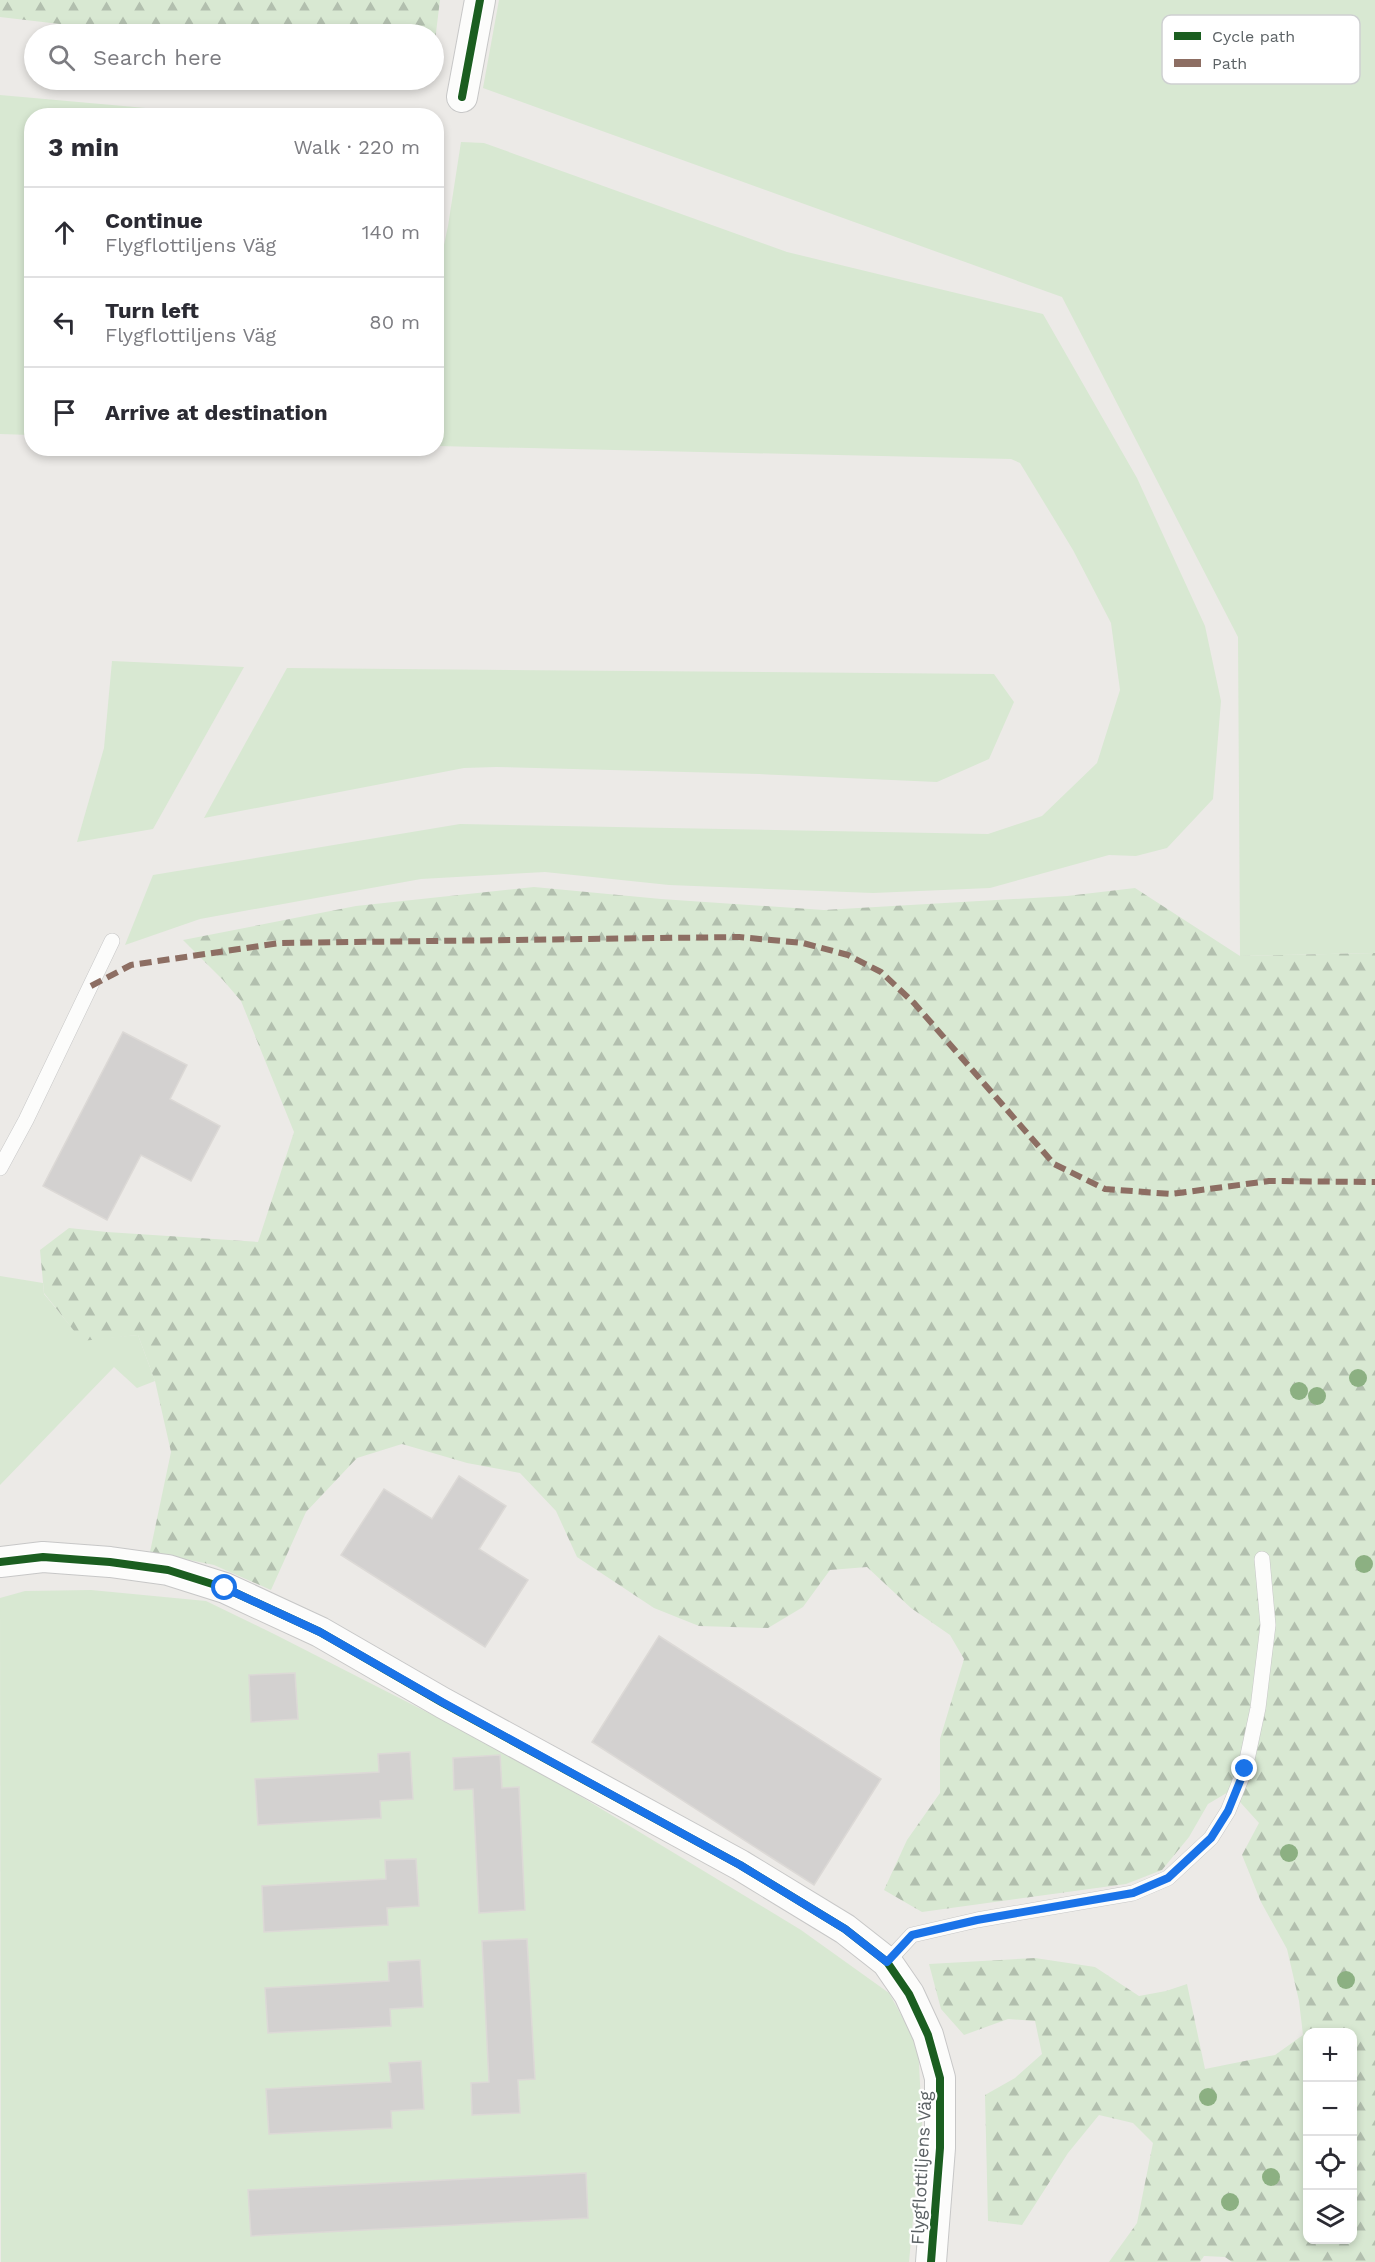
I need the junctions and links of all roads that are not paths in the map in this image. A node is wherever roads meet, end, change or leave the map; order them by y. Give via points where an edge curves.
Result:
1 (480, 0) edge
2 (462, 97) dead end
3 (112, 941) dead end
4 (0, 1167) edge
5 (1262, 1559) dead end
6 (0, 1562) edge
7 (887, 1962) junction
8 (931, 2262) edge

1 - 2 street
3 - 4 lane
5 - 7 lane via 1268,1625 1258,1708 1245,1769 1228,1811 1211,1838 1168,1878 1133,1893 912,1935
6 - 7 street, Flygflottiljens Väg via 43,1557 110,1562 168,1570 225,1588 320,1632 740,1865 845,1929
7 - 8 street, Flygflottiljens Väg via 909,1994 928,2035 940,2078 940,2148

